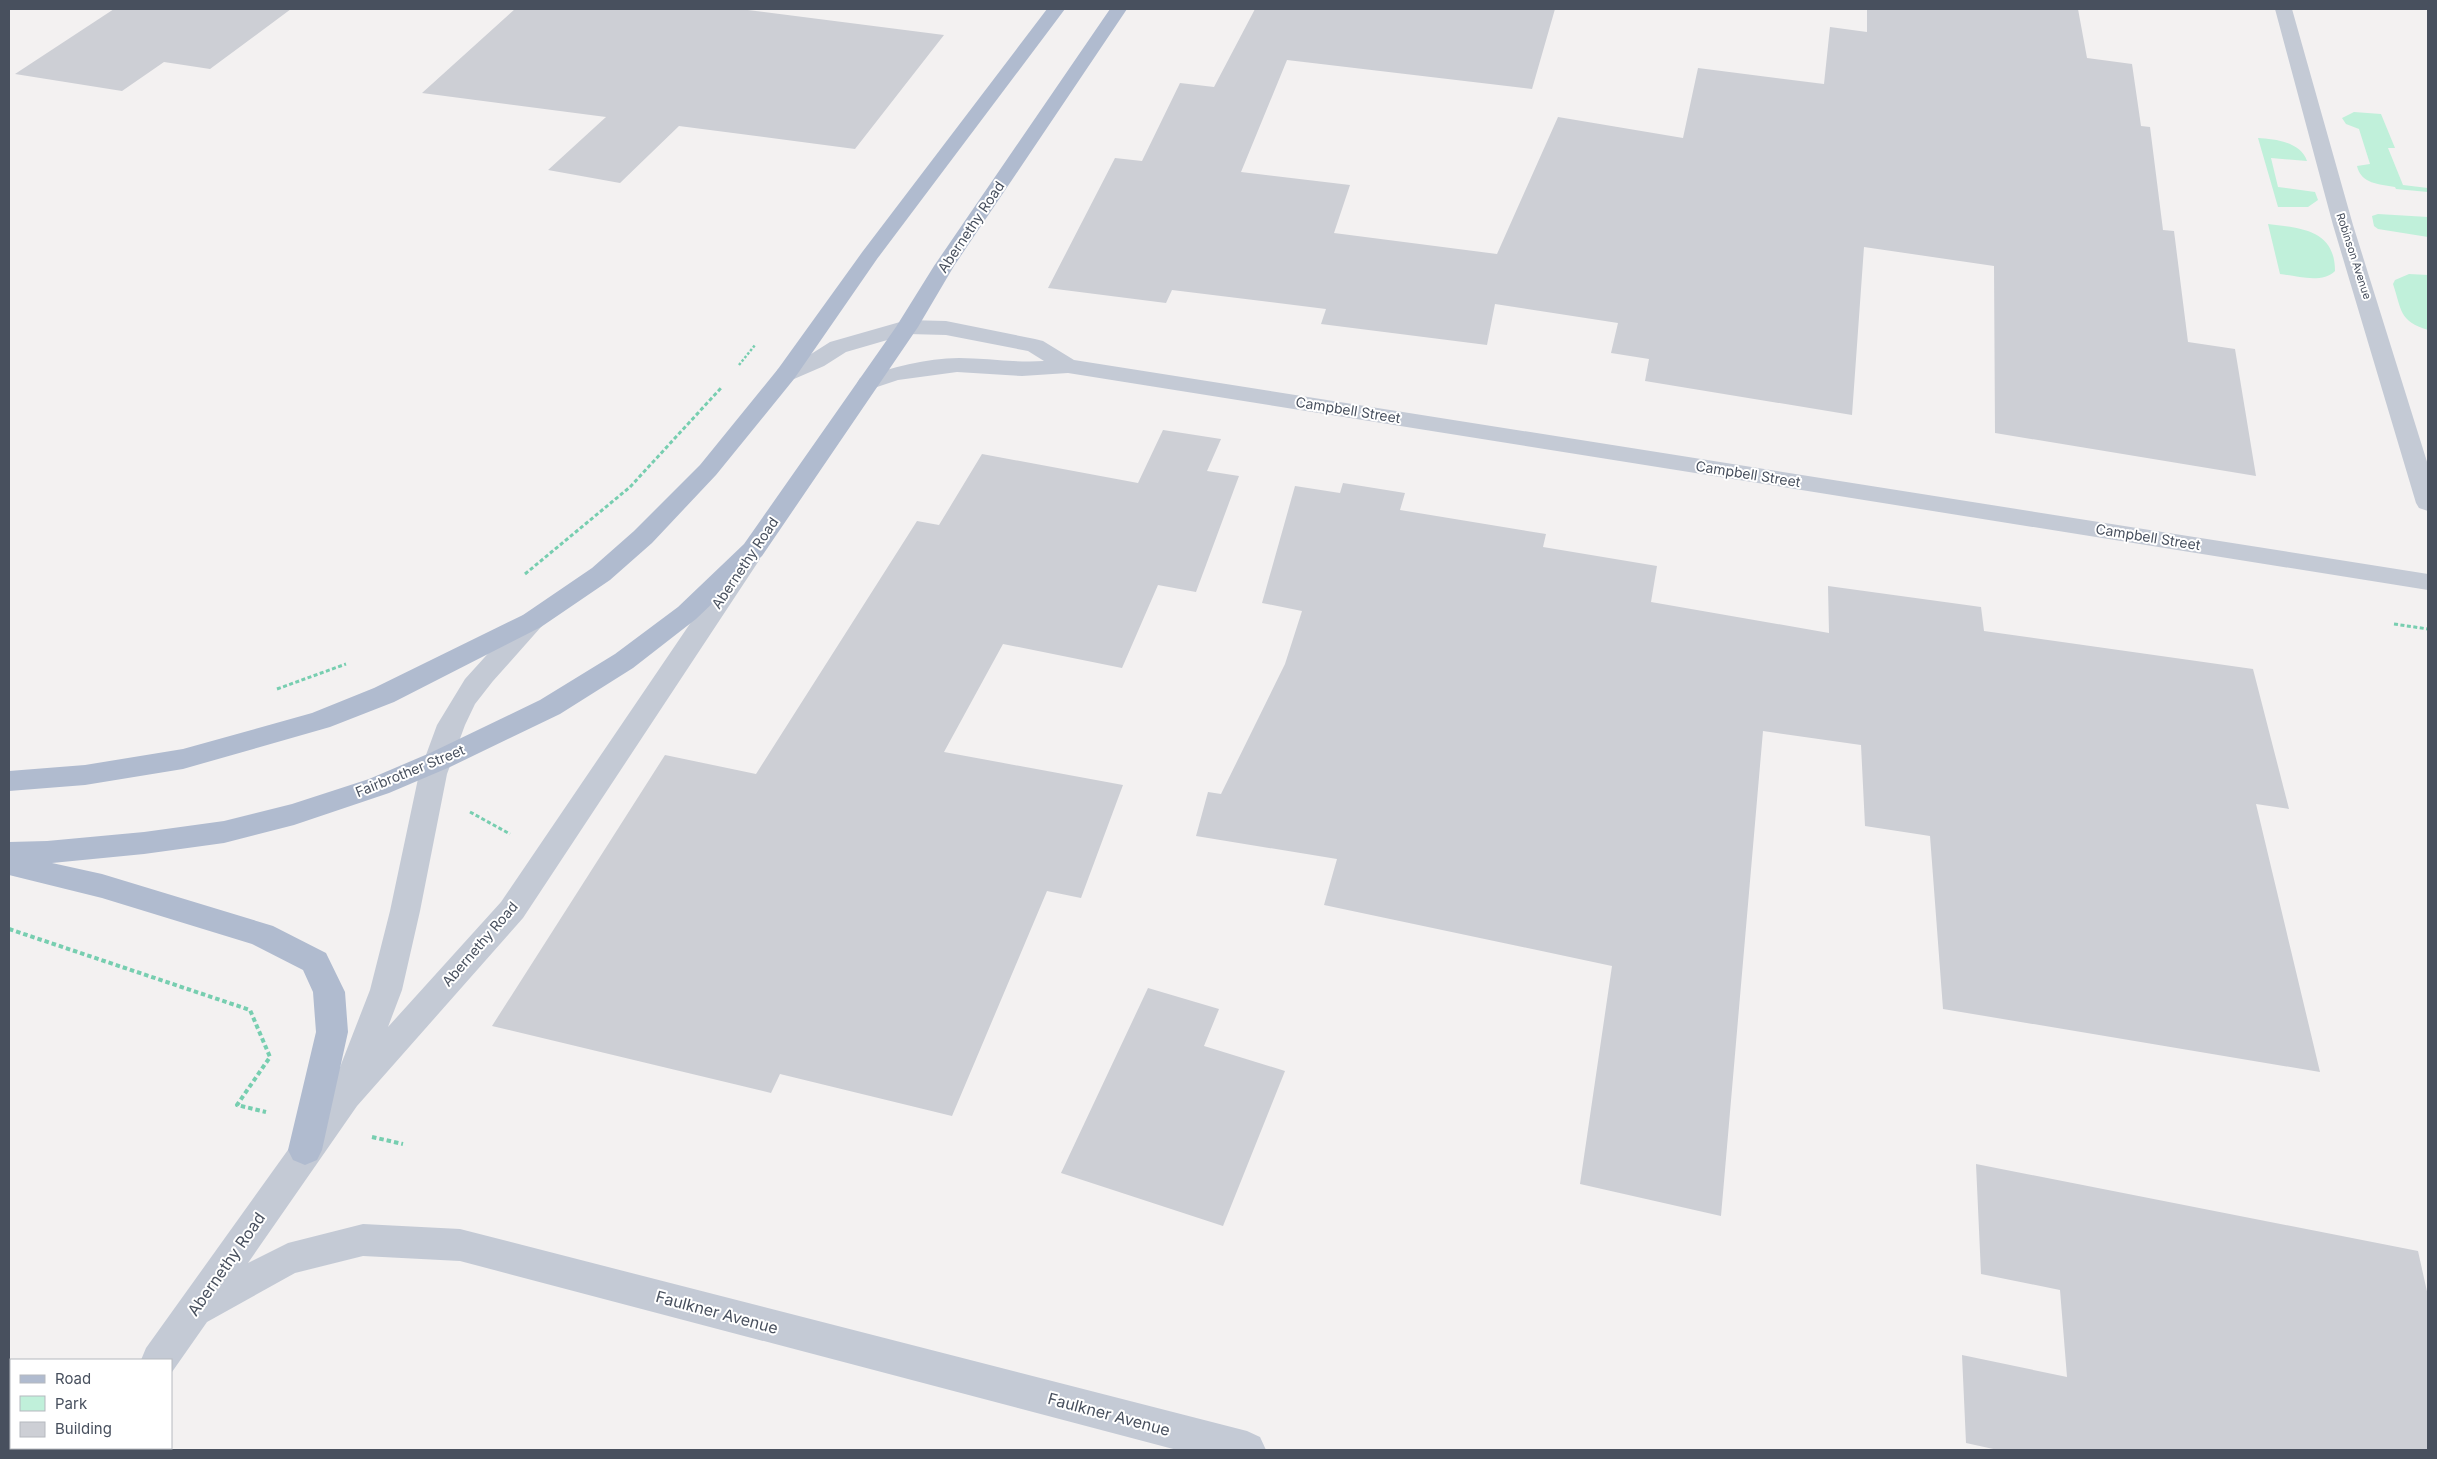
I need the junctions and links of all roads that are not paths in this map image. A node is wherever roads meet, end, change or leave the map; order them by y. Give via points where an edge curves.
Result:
1 (1056, 9) edge
2 (1118, 9) edge
3 (2283, 9) edge
4 (907, 327) junction
5 (1068, 366) junction
6 (786, 374) junction
7 (868, 383) junction
8 (2428, 503) edge
9 (753, 550) junction
10 (2428, 582) edge
11 (532, 621) junction
12 (440, 760) junction
13 (9, 781) edge
14 (9, 853) edge
15 (9, 864) edge
16 (345, 1096) junction
17 (313, 1133) junction
18 (193, 1311) junction
19 (160, 1359) edge
20 (1247, 1450) edge

1 - 6 main road, Abernethy Road via 870,255
2 - 4 main road, Abernethy Road via 944,266
3 - 8 street, Robinson Avenue via 2343,226
4 - 5 street, Campbell Street via 946,328 1034,346
4 - 6 street, Campbell Street via 838,347
4 - 7 main road, Abernethy Road
5 - 7 street, Campbell Street via 1022,369 958,365 894,374
5 - 10 street, Campbell Street
6 - 11 main road, Abernethy Road via 708,470 643,537 601,574
7 - 9 main road, Abernethy Road
9 - 12 main road, Fairbrother Street via 687,613 624,662 550,706
9 - 16 street, Abernethy Road via 512,910
11 - 12 street, Abernethy Road via 492,662 458,711
11 - 13 main road via 384,695 320,720 183,759 85,775
12 - 14 main road, Fairbrother Street via 379,786 294,814 224,832 135,844
12 - 16 street, Abernethy Road via 428,793 386,990
15 - 17 main road via 102,886 262,936 315,962 328,992 332,1032
16 - 17 street, Abernethy Road
17 - 18 street, Abernethy Road
18 - 19 street, Abernethy Road
18 - 20 street, Faulkner Avenue via 288,1260 354,1242 460,1245

